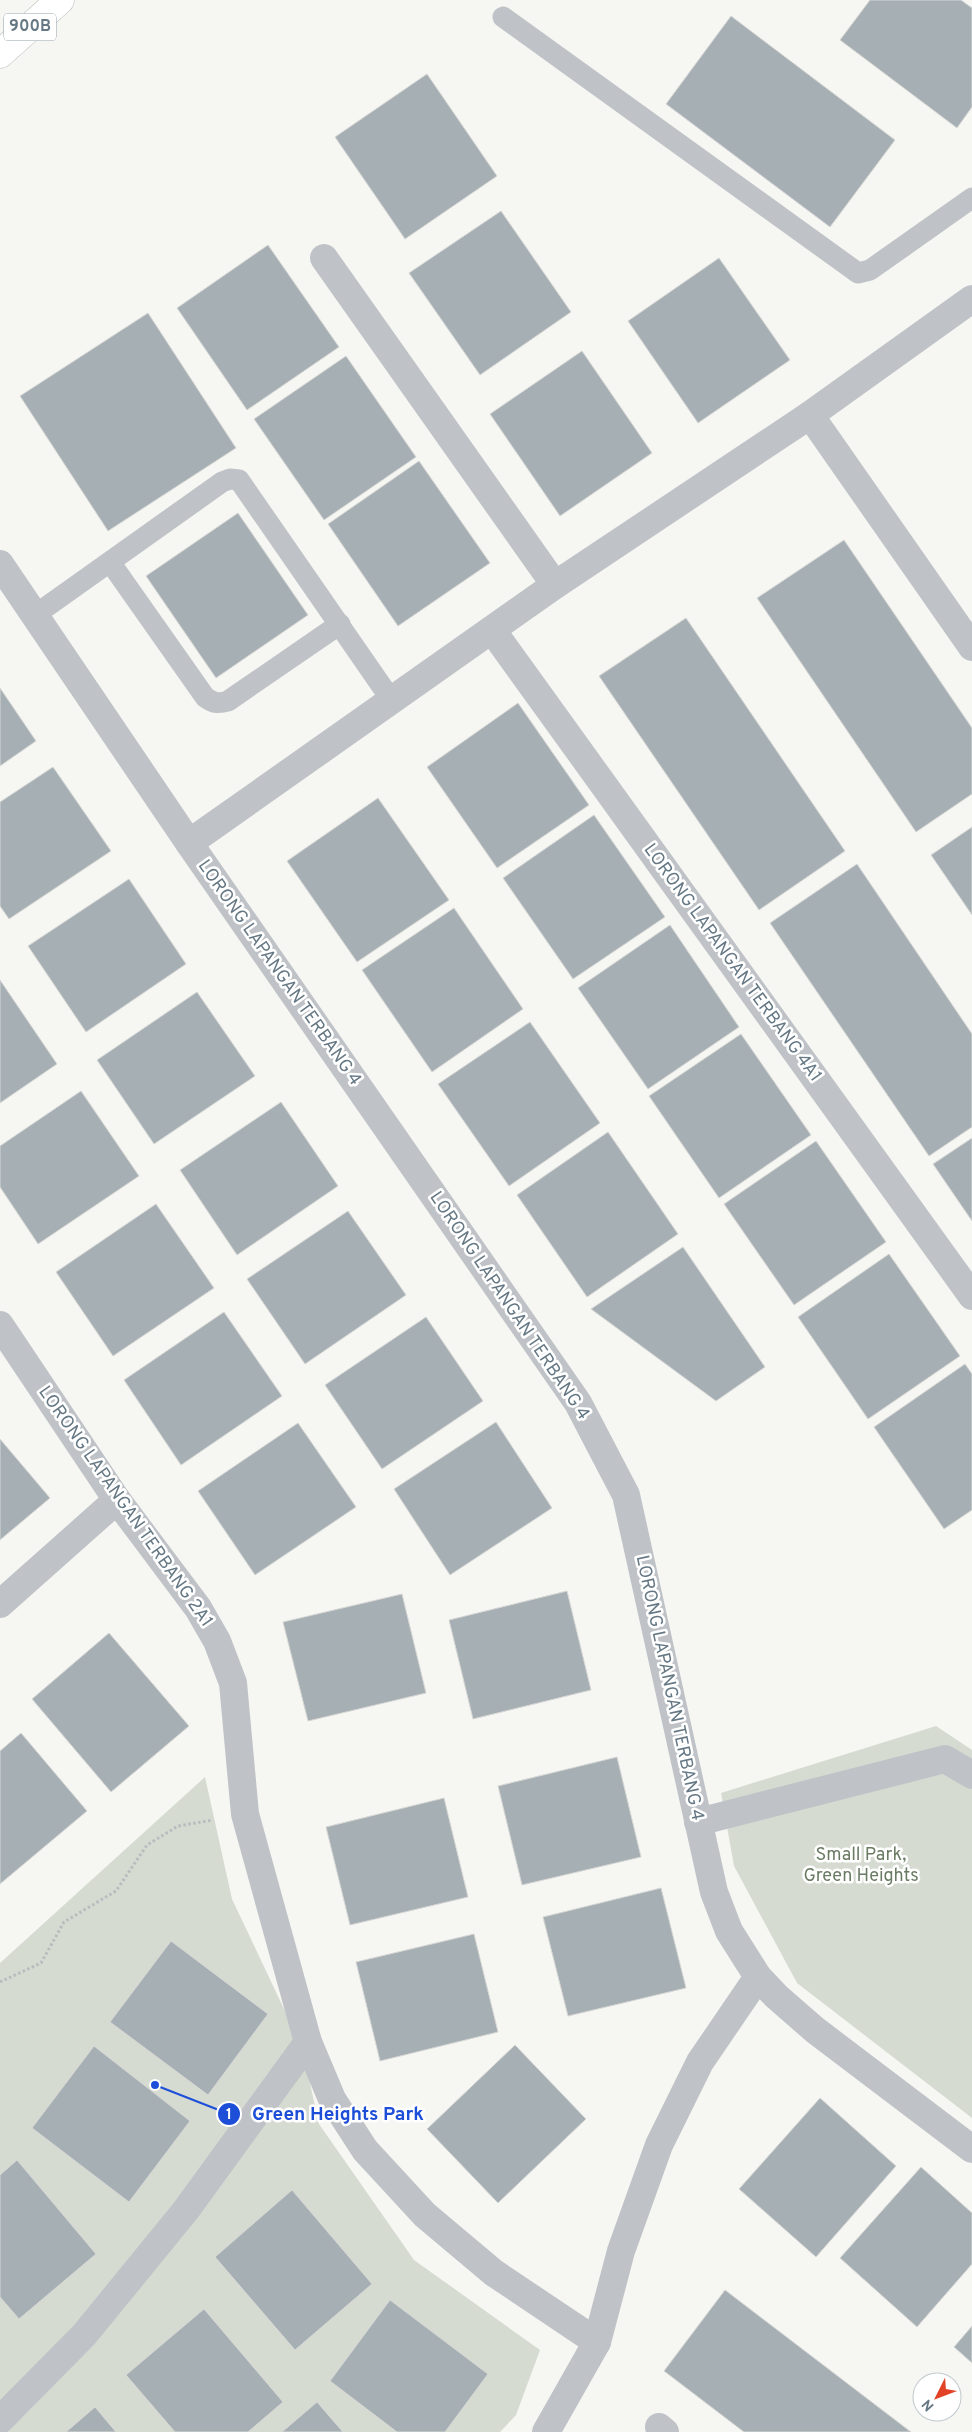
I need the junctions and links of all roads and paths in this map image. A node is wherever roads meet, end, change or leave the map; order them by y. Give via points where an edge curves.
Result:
1 (60, 0) edge
2 (503, 17) dead end
3 (0, 54) edge
4 (970, 205) edge
5 (324, 258) dead end
6 (972, 299) edge
7 (810, 415) junction
8 (110, 562) junction
9 (0, 564) edge
10 (555, 585) junction
11 (35, 615) junction
12 (340, 624) junction
13 (492, 630) junction
14 (972, 647) edge
15 (392, 701) junction
16 (189, 844) junction
17 (972, 1296) edge
18 (0, 1325) edge
19 (117, 1500) junction
20 (0, 1604) edge
21 (972, 1775) edge
22 (245, 1814) junction
23 (698, 1822) junction
24 (758, 1977) junction
25 (0, 1982) edge
26 (308, 2042) junction
27 (972, 2149) edge
28 (597, 2342) junction
29 (0, 2420) edge
30 (546, 2432) edge

1 - 3 highway, 900B
2 - 4 lane via 851,270 870,270
5 - 10 street
6 - 7 street
7 - 10 street
7 - 14 street
8 - 11 lane
8 - 12 lane via 211,702 228,701
8 - 12 lane via 222,482 238,480
9 - 11 street, LORONG LAPANGAN TERBANG 4
10 - 13 street
11 - 16 street, LORONG LAPANGAN TERBANG 4
12 - 15 lane
13 - 15 street
13 - 17 street, LORONG LAPANGAN TERBANG 4A1
15 - 16 street
16 - 23 street, LORONG LAPANGAN TERBANG 4 via 582,1411 626,1495
18 - 19 street, LORONG LAPANGAN TERBANG 2A1
19 - 20 street
19 - 22 street, LORONG LAPANGAN TERBANG 2A1 via 198,1608 217,1641 233,1683
21 - 23 street via 945,1759
22 - 25 path via 178,1826 147,1845 116,1891 64,1922 41,1963
22 - 26 street, LORONG LAPANGAN TERBANG 2A1
23 - 24 street, LORONG LAPANGAN TERBANG 4 via 714,1892 729,1931
24 - 27 street, LORONG LAPANGAN TERBANG 4 via 816,2030
24 - 28 street via 700,2062 659,2145 621,2250
26 - 28 street, LORONG LAPANGAN TERBANG 2A1 via 332,2099 365,2150 425,2215 494,2273
26 - 29 street via 186,2210 90,2328
28 - 30 street

